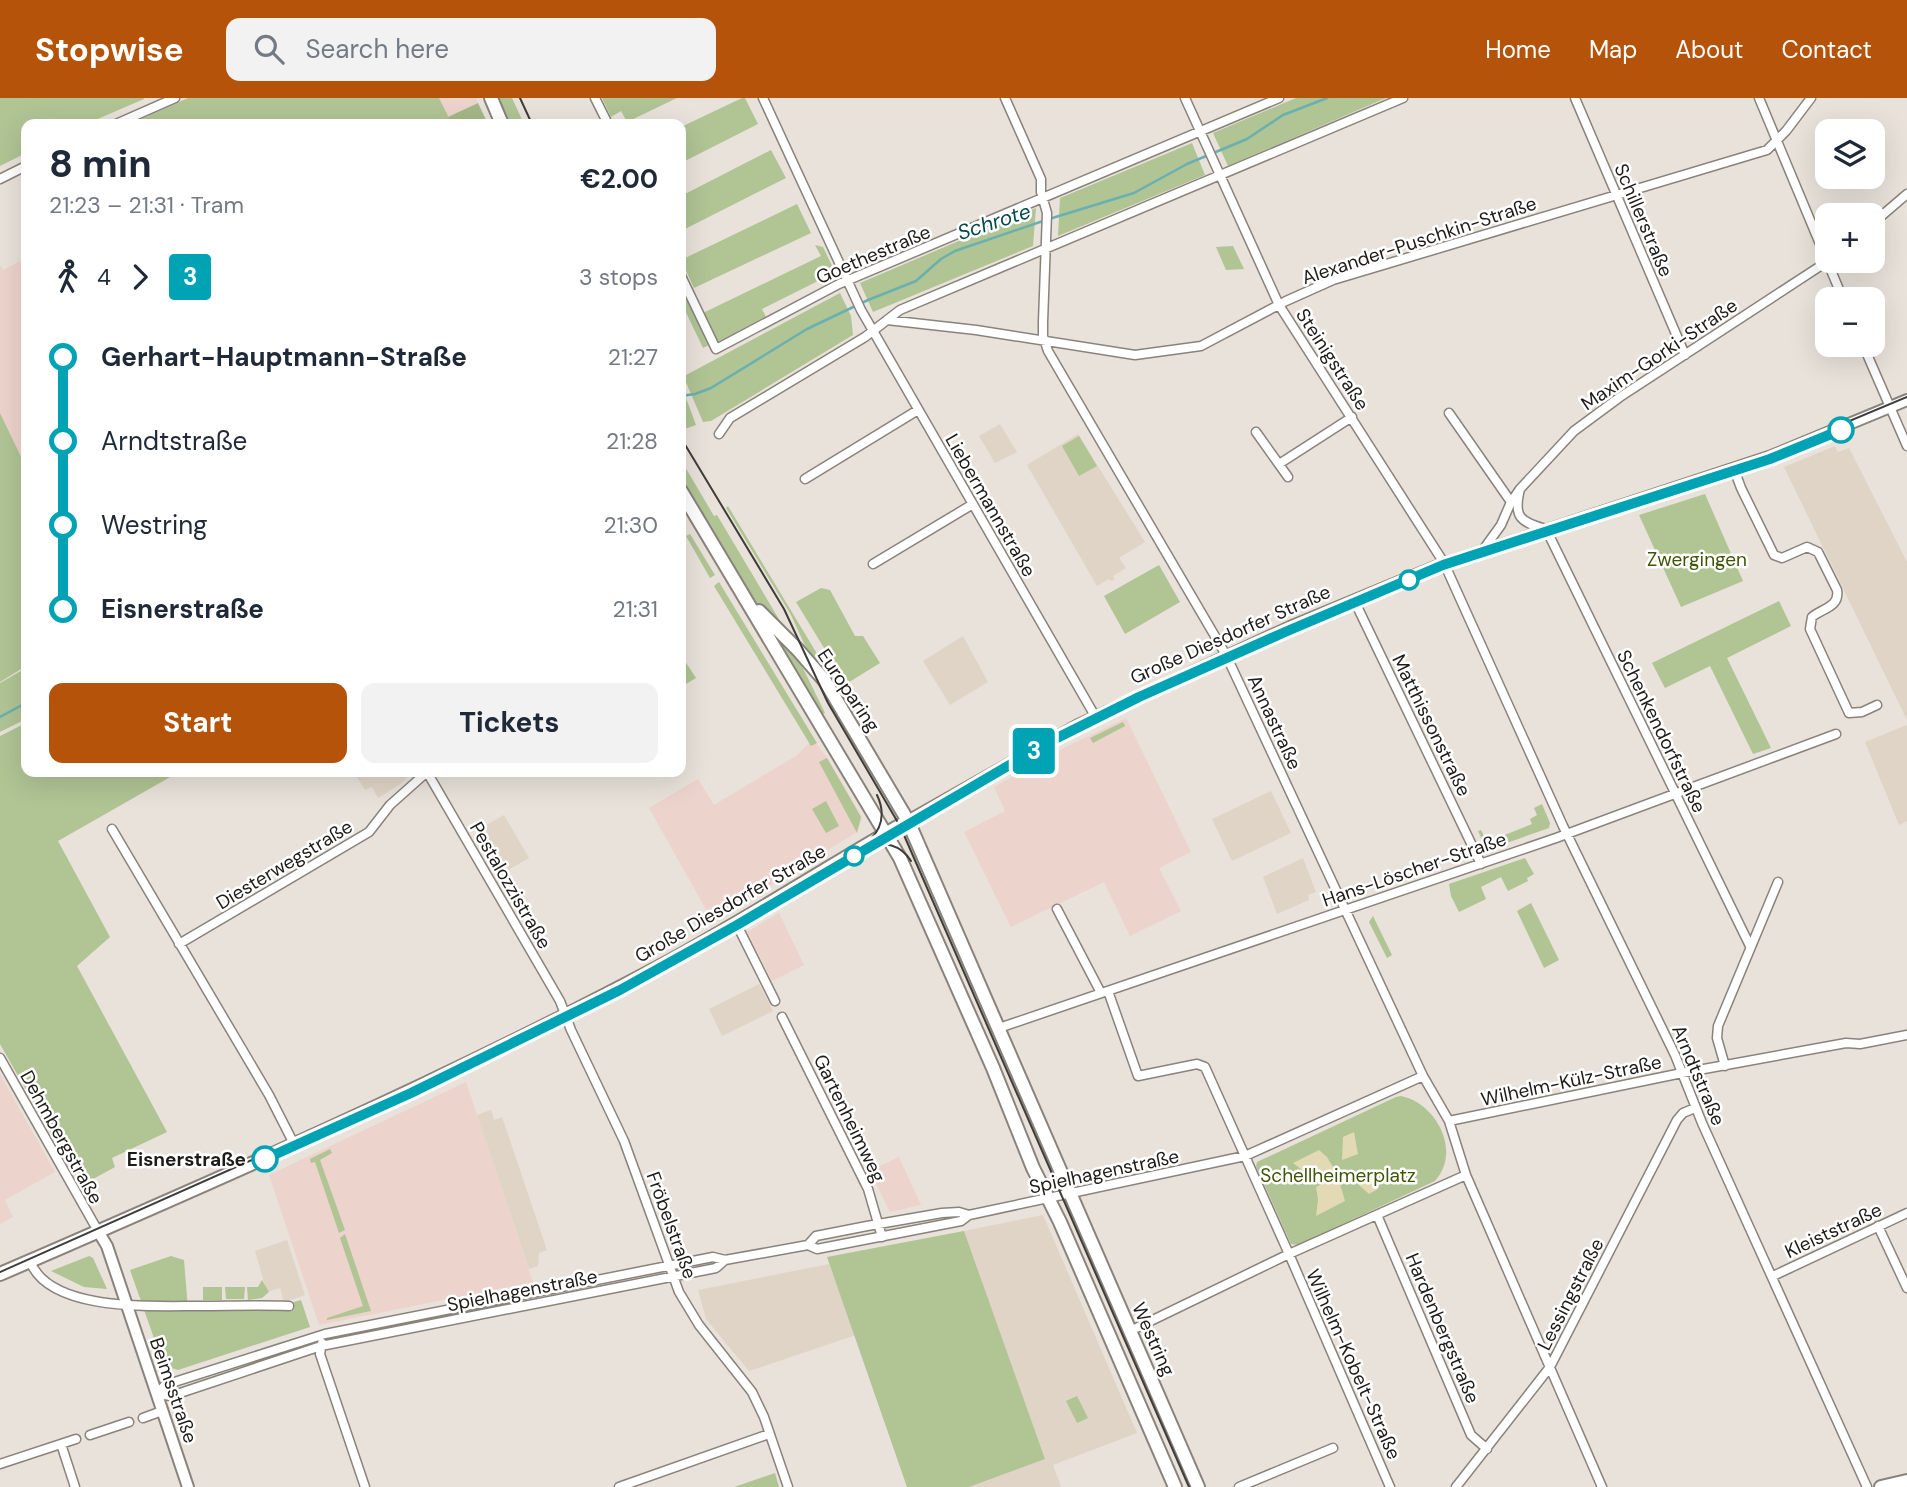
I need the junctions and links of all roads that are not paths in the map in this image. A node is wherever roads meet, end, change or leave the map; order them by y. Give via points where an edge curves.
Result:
1 (174, 98) edge
2 (491, 98) edge
3 (595, 98) edge
4 (763, 98) edge
5 (1005, 98) edge
6 (1185, 98) edge
7 (1279, 98) edge
8 (1403, 98) edge
9 (1575, 98) edge
10 (1759, 98) edge
11 (1811, 98) edge
12 (127, 119) edge
13 (500, 119) edge
14 (606, 119) edge
15 (1201, 131) junction
16 (1778, 139) junction
17 (21, 168) edge
18 (1220, 176) junction
19 (0, 179) edge
20 (1907, 194) edge
21 (1616, 195) junction
22 (1043, 198) junction
23 (1885, 213) edge
24 (1815, 231) edge
25 (1046, 248) junction
26 (1815, 269) edge
27 (848, 282) junction
28 (686, 286) edge
29 (1279, 305) junction
30 (887, 320) junction
31 (873, 331) junction
32 (1045, 341) junction
33 (1685, 355) junction
34 (1868, 357) edge
35 (1907, 400) edge
36 (1890, 407) junction
37 (918, 410) junction
38 (1450, 413) dead end
39 (1352, 417) junction
40 (1256, 432) dead end
41 (719, 434) dead end
42 (1907, 446) edge
43 (1279, 464) junction
44 (1734, 469) junction
45 (1288, 477) dead end
46 (805, 479) dead end
47 (1520, 489) junction
48 (686, 499) edge
49 (1511, 502) junction
50 (973, 504) junction
51 (1546, 529) junction
52 (1483, 550) junction
53 (1444, 563) junction
54 (873, 564) dead end
55 (742, 593) junction
56 (1354, 600) junction
57 (1226, 655) junction
58 (1877, 705) dead end
59 (1095, 716) junction
60 (1836, 734) dead end
61 (421, 777) edge
62 (430, 777) edge
63 (1675, 793) junction
64 (908, 821) junction
65 (112, 829) dead end
66 (887, 834) junction
67 (1567, 834) junction
68 (1481, 864) junction
69 (1778, 882) dead end
70 (1345, 908) junction
71 (1057, 909) dead end
72 (736, 923) junction
73 (178, 944) junction
74 (1750, 947) junction
75 (1104, 992) junction
76 (775, 1001) dead end
77 (566, 1014) junction
78 (782, 1017) dead end
79 (999, 1028) junction
80 (1907, 1035) edge
81 (0, 1058) edge
82 (1725, 1066) junction
83 (1682, 1073) junction
84 (1423, 1076) junction
85 (1695, 1108) junction
86 (1449, 1121) junction
87 (294, 1144) junction
88 (1245, 1156) junction
89 (1466, 1175) junction
90 (1070, 1194) junction
91 (1047, 1198) junction
92 (1907, 1213) edge
93 (1377, 1214) junction
94 (969, 1215) junction
95 (878, 1225) junction
96 (1878, 1226) junction
97 (98, 1231) junction
98 (881, 1237) junction
99 (808, 1245) junction
100 (1289, 1254) junction
101 (725, 1260) junction
102 (30, 1261) junction
103 (669, 1266) junction
104 (0, 1274) edge
105 (1773, 1276) junction
106 (673, 1277) junction
107 (1907, 1287) edge
108 (125, 1304) junction
109 (289, 1306) dead end
110 (1130, 1331) junction
111 (325, 1334) junction
112 (321, 1346) junction
113 (1550, 1367) junction
114 (157, 1394) junction
115 (162, 1411) junction
116 (143, 1418) dead end
117 (129, 1422) dead end
118 (769, 1434) junction
119 (90, 1435) dead end
120 (76, 1439) dead end
121 (61, 1444) junction
122 (1333, 1448) dead end
123 (1487, 1449) junction
124 (0, 1464) edge
125 (1907, 1481) edge
126 (75, 1487) edge
127 (188, 1487) edge
128 (365, 1487) edge
129 (619, 1487) edge
130 (788, 1487) edge
131 (1175, 1487) edge
132 (1198, 1487) edge
133 (1239, 1487) edge
134 (1390, 1487) edge
135 (1456, 1487) edge
136 (1602, 1487) edge
137 (1867, 1487) edge
138 (1881, 1487) edge

1 - 12 street
2 - 13 main road
3 - 14 street
4 - 27 street, Liebermannstraße
5 - 22 street via 1041,179
6 - 15 street, Steinigstraße
7 - 15 street, Goethestraße
8 - 18 street
9 - 21 street, Schillerstraße
10 - 16 street
11 - 16 street, Alexander-Puschkin-Straße
15 - 18 street, Steinigstraße
15 - 22 street, Goethestraße
16 - 21 street, Alexander-Puschkin-Straße via 1767,150
16 - 24 street
17 - 19 street
18 - 25 street
18 - 29 street, Steinigstraße
20 - 23 street
21 - 29 street, Alexander-Puschkin-Straße via 1340,278
21 - 33 street, Schillerstraße
22 - 25 street, Annastraße via 1048,213
22 - 27 street, Goethestraße
25 - 30 street via 900,310
25 - 32 street, Annastraße
26 - 33 street, Maxim-Gorki-Straße
27 - 28 street, Goethestraße via 716,349
27 - 31 street, Liebermannstraße
29 - 32 street, Alexander-Puschkin-Straße via 1193,347 1135,355
29 - 39 street, Steinigstraße
30 - 31 street
30 - 32 street, Alexander-Puschkin-Straße
31 - 37 street, Liebermannstraße
31 - 41 street via 730,418
32 - 57 street, Annastraße
33 - 47 street, Maxim-Gorki-Straße via 1574,431
34 - 36 street
35 - 36 street, Große Diesdorfer Straße
36 - 42 street
36 - 44 street, Große Diesdorfer Straße
37 - 46 street
37 - 50 street, Liebermannstraße
38 - 49 street
39 - 43 street
39 - 53 street, Steinigstraße
40 - 43 street
43 - 45 street
44 - 51 street, Große Diesdorfer Straße
44 - 58 street via 1774,555 1782,558 1807,547 1818,552 1838,597 1812,617 1810,628 1849,713
47 - 49 street, Maxim-Gorki-Straße
47 - 51 street via 1521,519
48 - 55 main road, Europaring
49 - 52 street, Maxim-Gorki-Straße
50 - 54 street
50 - 59 street, Liebermannstraße
51 - 52 street, Große Diesdorfer Straße
51 - 63 street, Schenkendorfstraße
52 - 53 street, Große Diesdorfer Straße
53 - 56 street, Große Diesdorfer Straße
53 - 67 street, Arndtstraße
55 - 64 main road, Europaring via 820,676
55 - 66 main road, Europaring
56 - 57 street, Große Diesdorfer Straße
56 - 68 street, Matthissonstraße
57 - 59 street, Große Diesdorfer Straße
57 - 70 street, Annastraße
59 - 64 street, Große Diesdorfer Straße
60 - 63 street, Hans-Löscher-Straße
61 - 73 street, Diesterwegstraße via 369,832
62 - 77 street, Pestalozzistraße
63 - 67 street, Hans-Löscher-Straße
63 - 74 street, Schenkendorfstraße
64 - 66 main road, Große Diesdorfer Straße
64 - 79 main road, Westring
65 - 73 street
66 - 72 main road, Große Diesdorfer Straße
66 - 91 main road, Westring via 942,950
67 - 68 street, Hans-Löscher-Straße
67 - 83 street, Arndtstraße
68 - 70 street, Hans-Löscher-Straße
69 - 74 street
70 - 75 street, Hans-Löscher-Straße
70 - 84 street, Annastraße
71 - 75 street
72 - 76 street
72 - 77 main road, Große Diesdorfer Straße
73 - 87 street
74 - 82 street via 1717,1029
75 - 79 street, Hans-Löscher-Straße
75 - 88 street via 1137,1075 1204,1066
77 - 87 main road, Große Diesdorfer Straße
77 - 103 street, Fröbelstraße via 624,1141
78 - 95 street, Gartenheimweg via 868,1189
79 - 90 main road, Westring
80 - 82 street, Wilhelm-Külz-Straße
81 - 97 street, Dehmbergstraße
82 - 83 street, Wilhelm-Külz-Straße
83 - 85 street, Arndtstraße
83 - 86 street, Wilhelm-Külz-Straße
84 - 86 street, Annastraße
84 - 88 street
85 - 105 street, Arndtstraße
85 - 113 street, Lessingstraße via 1677,1120
86 - 89 street, Annastraße
87 - 97 main road, Große Diesdorfer Straße
88 - 90 street, Spielhagenstraße
88 - 100 street
89 - 93 street
89 - 113 street, Annastraße
90 - 91 street, Spielhagenstraße
90 - 110 main road, Westring
91 - 94 street, Spielhagenstraße
91 - 131 main road, Westring
92 - 96 street, Kleiststraße
93 - 100 street
93 - 123 street, Hardenbergstraße via 1471,1435
94 - 95 street, Spielhagenstraße via 942,1213
94 - 98 street, Spielhagenstraße via 961,1221
95 - 98 street, Gartenheimweg
95 - 99 street, Spielhagenstraße via 816,1236
96 - 105 street, Kleiststraße
96 - 107 street
97 - 102 main road, Große Diesdorfer Straße
97 - 108 street, Beimsstraße
98 - 99 street, Spielhagenstraße via 817,1249
99 - 101 street, Spielhagenstraße
100 - 110 street
100 - 134 street, Wilhelm-Kobelt-Straße
101 - 103 street, Spielhagenstraße via 713,1257
101 - 106 street, Spielhagenstraße via 716,1268
102 - 104 main road, Große Diesdorfer Straße
102 - 108 street via 35,1273 51,1285 93,1301
103 - 106 street, Fröbelstraße
103 - 111 street, Spielhagenstraße
105 - 137 street, Arndtstraße
106 - 112 street, Spielhagenstraße
106 - 118 street, Fröbelstraße via 694,1318 748,1386
108 - 109 street
108 - 114 street, Beimsstraße
110 - 132 main road, Westring
111 - 112 street
111 - 114 street, Spielhagenstraße via 165,1385
112 - 114 street, Spielhagenstraße via 171,1395
112 - 128 street
113 - 123 street, Lessingstraße
113 - 136 street, Annastraße
114 - 115 street, Beimsstraße
115 - 116 street
115 - 127 street, Beimsstraße
117 - 119 street
118 - 129 street
118 - 130 street, Fröbelstraße
120 - 121 street
121 - 124 street
121 - 126 street
122 - 133 street
123 - 135 street, Lessingstraße
125 - 138 main road

